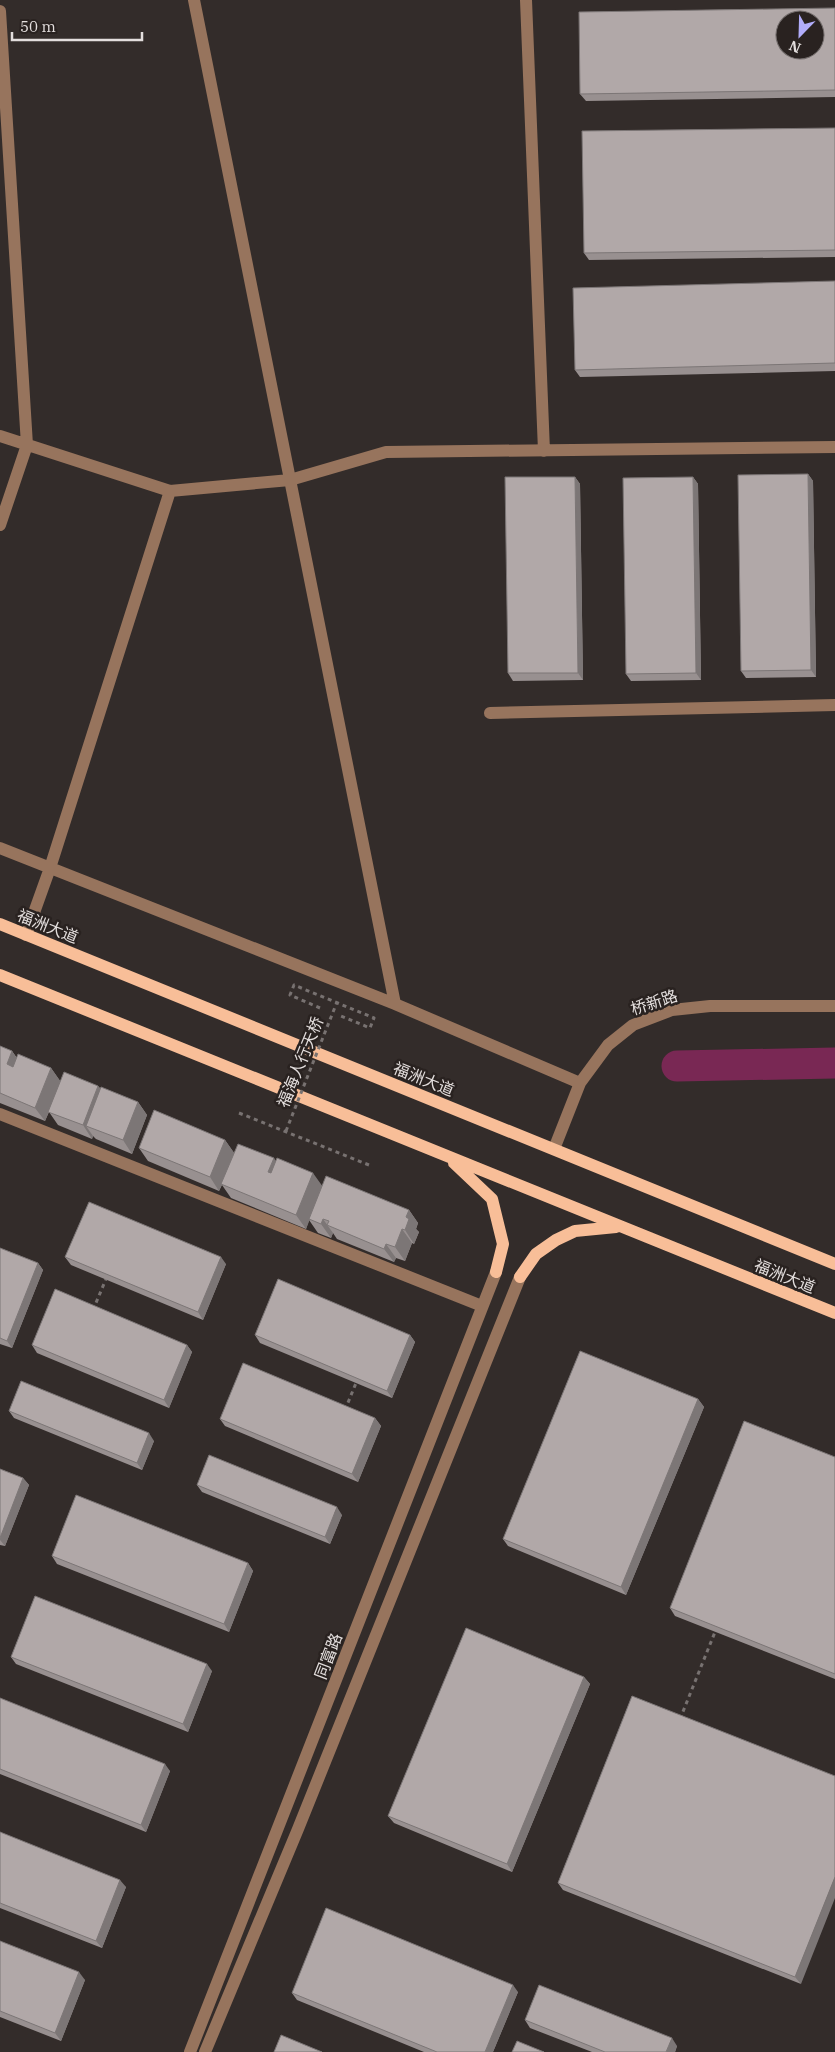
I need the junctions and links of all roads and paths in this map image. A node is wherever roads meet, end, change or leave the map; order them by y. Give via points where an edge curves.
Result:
1 (194, 0) edge
2 (526, 0) edge
3 (0, 11) edge
4 (0, 436) edge
5 (27, 445) junction
6 (835, 447) edge
7 (544, 451) junction
8 (290, 480) junction
9 (170, 491) junction
10 (0, 524) edge
11 (835, 705) edge
12 (490, 713) dead end
13 (0, 848) edge
14 (50, 868) junction
15 (0, 924) edge
16 (26, 935) junction
17 (0, 975) edge
18 (338, 1002) junction
19 (395, 1004) junction
20 (835, 1006) edge
21 (320, 1008) dead end
22 (341, 1016) dead end
23 (580, 1083) junction
24 (239, 1113) dead end
25 (0, 1114) edge
26 (286, 1131) junction
27 (554, 1150) junction
28 (449, 1158) junction
29 (369, 1165) dead end
30 (619, 1226) junction
31 (835, 1264) edge
32 (496, 1272) joint
33 (520, 1277) joint
34 (106, 1279) edge
35 (482, 1306) junction
36 (92, 1310) edge
37 (835, 1313) edge
38 (356, 1383) edge
39 (344, 1410) edge
40 (715, 1632) edge
41 (680, 1720) edge
42 (190, 2052) edge
43 (205, 2052) edge

1 - 8 street
2 - 7 street
3 - 5 street
4 - 5 street
5 - 9 street
5 - 10 street
6 - 7 street
7 - 8 street via 386,452
8 - 9 street
8 - 19 street
9 - 14 street
11 - 12 street
13 - 14 street
14 - 16 street
14 - 19 street
15 - 16 main road, 福洲大道
16 - 27 main road, 福洲大道
17 - 28 main road, 福洲大道
18 - 21 path via 294,985 290,995
18 - 22 path via 374,1018 370,1028
18 - 26 path, 福海人行天桥, bridge
19 - 23 street
20 - 23 street, 桥新路 via 710,1006 672,1010 633,1025 608,1046
23 - 27 street, 桥新路
24 - 26 path
25 - 35 street
26 - 29 path
27 - 31 main road, 福洲大道
28 - 30 main road, 福洲大道
28 - 32 main road via 492,1199 503,1244
30 - 33 main road via 575,1231 556,1240 536,1254
30 - 37 main road, 福洲大道
32 - 35 street, 同富路
33 - 43 street
34 - 36 path
35 - 42 street, 同富路
38 - 39 path
40 - 41 path

